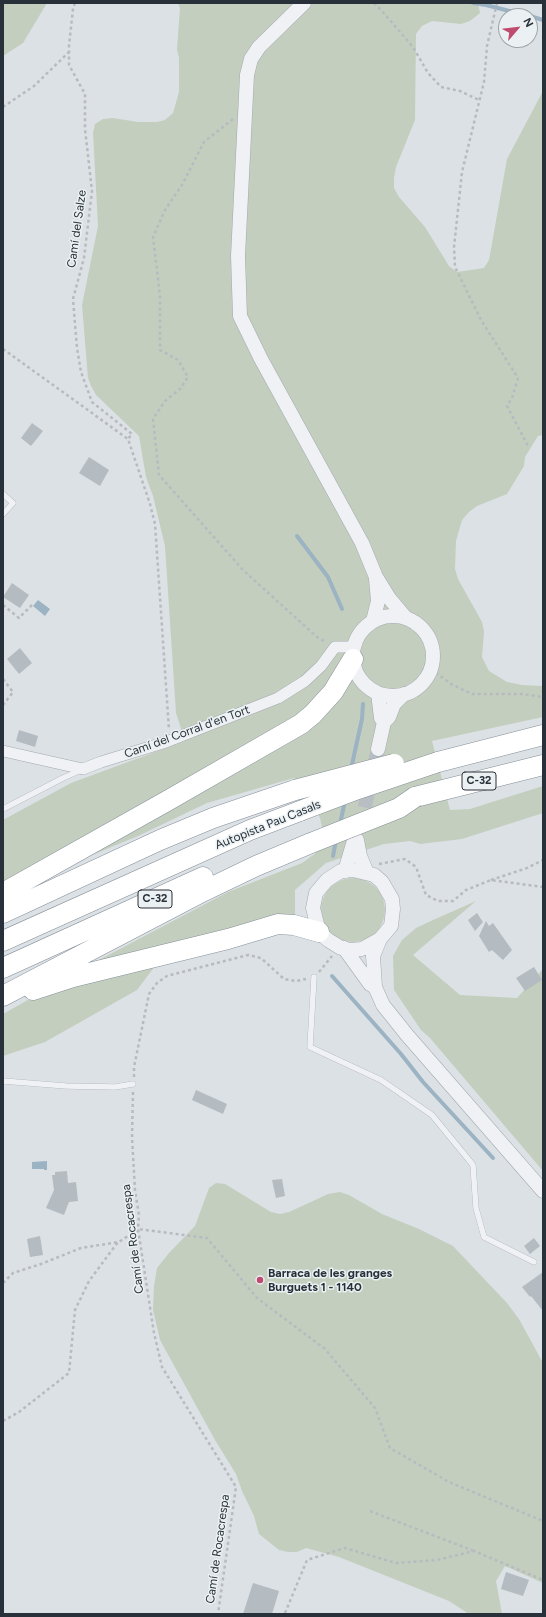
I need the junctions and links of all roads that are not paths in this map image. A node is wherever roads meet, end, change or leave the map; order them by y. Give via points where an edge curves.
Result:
1 (304, 3) edge
2 (3, 494) edge
3 (3, 514) edge
4 (376, 576) junction
5 (405, 617) junction
6 (373, 621) junction
7 (353, 653) junction
8 (378, 693) junction
9 (404, 694) junction
10 (384, 722) junction
11 (541, 735) edge
12 (378, 750) tunnel mouth
13 (3, 751) edge
14 (438, 758) junction
15 (543, 765) edge
16 (83, 770) junction
17 (3, 809) edge
18 (310, 838) junction
19 (345, 871) junction
20 (370, 874) junction
21 (3, 893) edge
22 (3, 913) edge
23 (319, 932) junction
24 (380, 940) junction
25 (3, 941) edge
26 (344, 948) junction
27 (3, 968) edge
28 (314, 977) dead end
29 (375, 987) junction
30 (3, 996) edge
31 (3, 1000) edge
32 (3, 1081) edge
33 (133, 1084) road end
34 (543, 1191) edge
35 (534, 1262) dead end

1 - 4 street via 259,47 251,60 246,86 238,256 240,316 362,543
2 - 3 lane via 13,503
4 - 5 street via 389,598
4 - 6 street via 378,601
5 - 6 street via 392,615
5 - 9 street via 423,629 429,638 433,659 431,669 420,685
6 - 7 street via 364,627 357,637
7 - 8 street via 357,673 365,685
7 - 16 street, Camí del Corral d'en Tort via 335,647 321,666 292,690 247,711 170,741
7 - 21 highway via 333,692 301,724
8 - 9 street via 391,696
8 - 10 street via 381,718
9 - 10 street via 394,704
10 - 12 street
11 - 14 highway, Autopista Pau Casals / C-32
13 - 16 street
14 - 22 highway, bridge via 295,790 213,818
14 - 25 highway, Autopista Pau Casals / C-32, bridge via 250,830
15 - 18 highway, Autopista Pau Casals / C-32 via 372,810
16 - 17 lane
18 - 27 highway, Autopista Pau Casals / C-32 via 255,854
18 - 30 highway
19 - 20 street
19 - 20 street via 353,844 357,840 360,856
19 - 23 street via 327,880 316,893 313,908
20 - 24 street via 382,882 392,899 391,926
23 - 26 street
23 - 31 highway via 294,925 278,924 228,939 73,977
24 - 26 street via 362,949
24 - 29 street via 373,956
26 - 29 street via 370,984
28 - 35 lane via 310,1047 381,1080 432,1115 473,1165 476,1208 484,1237
29 - 34 street via 383,1004 408,1035
32 - 33 lane via 66,1086 115,1087

